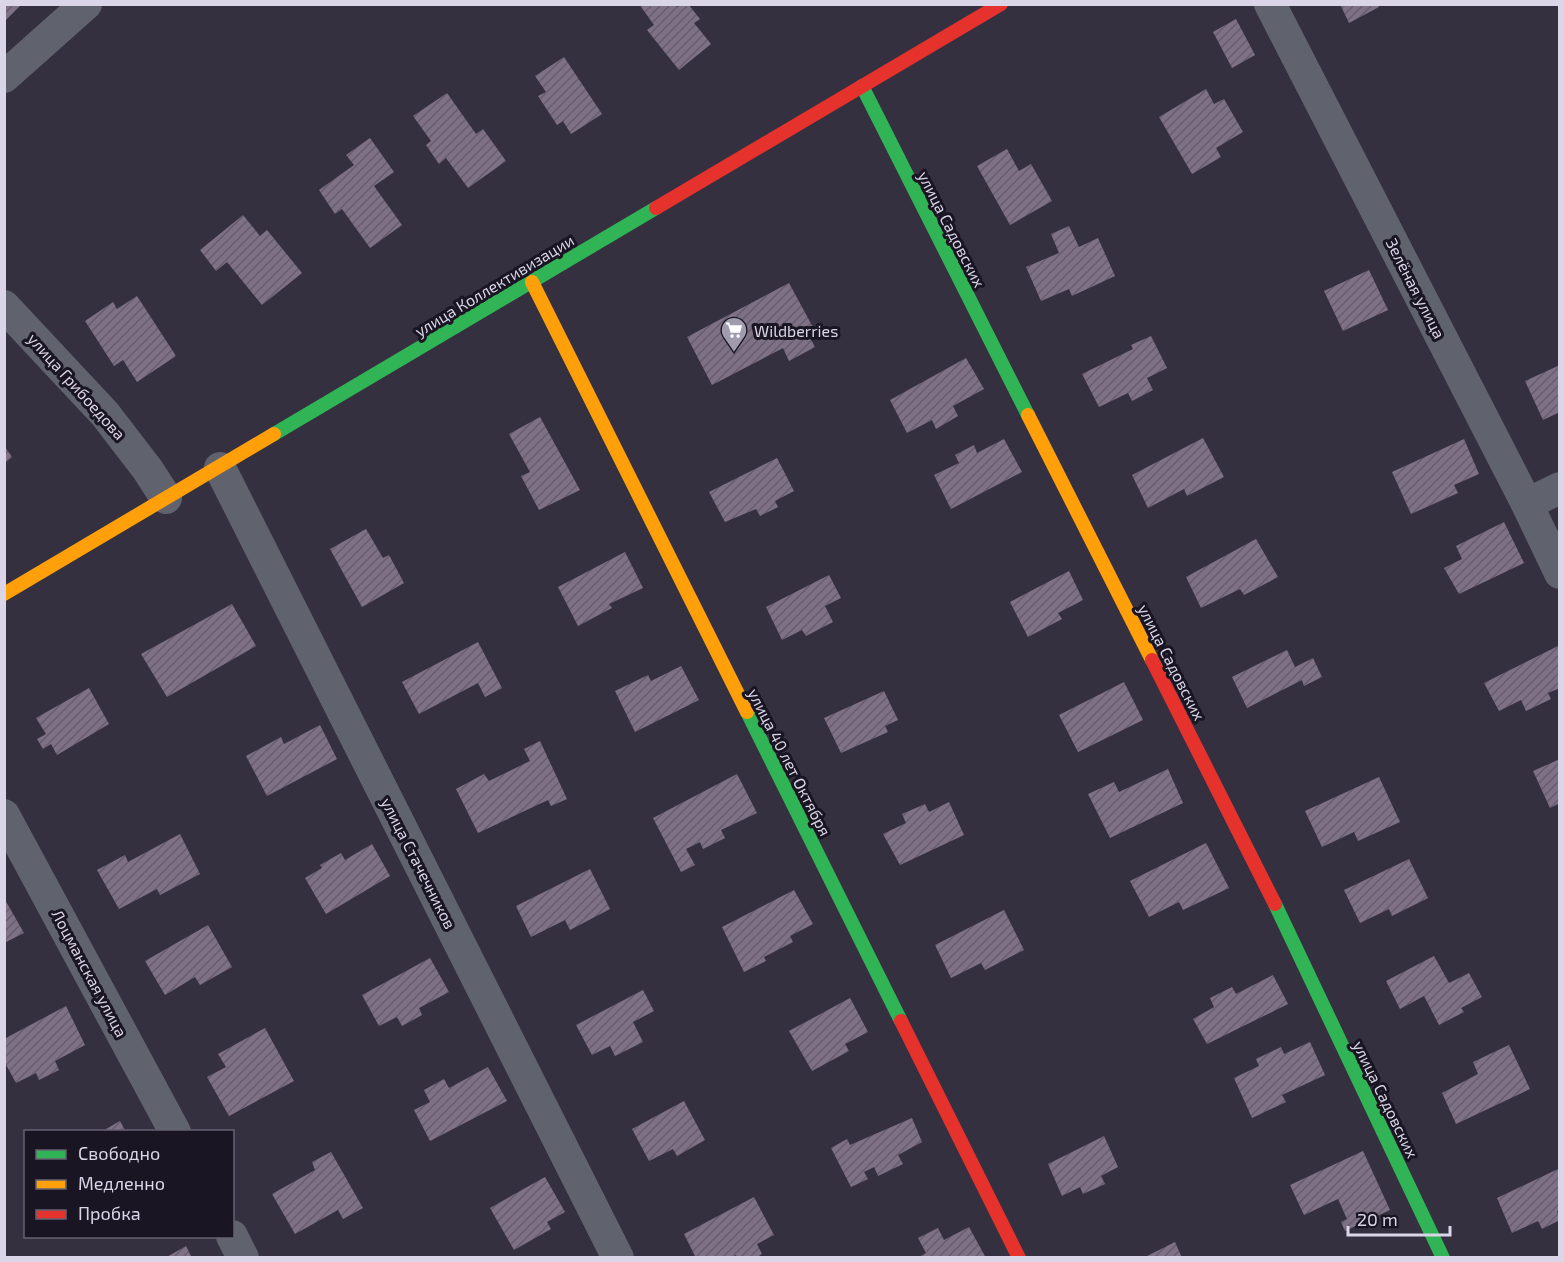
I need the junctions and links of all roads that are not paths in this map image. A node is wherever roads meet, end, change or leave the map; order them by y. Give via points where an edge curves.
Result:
1 (86, 4) edge
2 (1001, 4) edge
3 (1270, 4) edge
4 (4, 77) edge
5 (862, 86) junction
6 (531, 282) junction
7 (4, 306) edge
8 (220, 468) junction
9 (1560, 488) edge
10 (166, 498) junction
11 (1527, 504) junction
12 (1560, 573) edge
13 (4, 594) edge
14 (4, 815) edge
15 (174, 1130) edge
16 (233, 1238) edge
17 (243, 1257) edge
18 (618, 1257) edge
19 (1019, 1257) edge
20 (1443, 1257) edge

1 - 4 street
2 - 5 street, улица Коллективизации
3 - 11 street, Зелёная улица
5 - 6 street, улица Коллективизации
5 - 20 street, улица Садовских via 1264,881
6 - 8 street, улица Коллективизации
6 - 19 street, улица 40 лет Октября
7 - 10 street, улица Грибоедова via 105,414
8 - 10 street, улица Коллективизации
8 - 18 street, улица Стачечников
9 - 11 street
10 - 13 street, улица Коллективизации
11 - 12 street, Зелёная улица
14 - 15 street, Лоцманская улица
16 - 17 street

